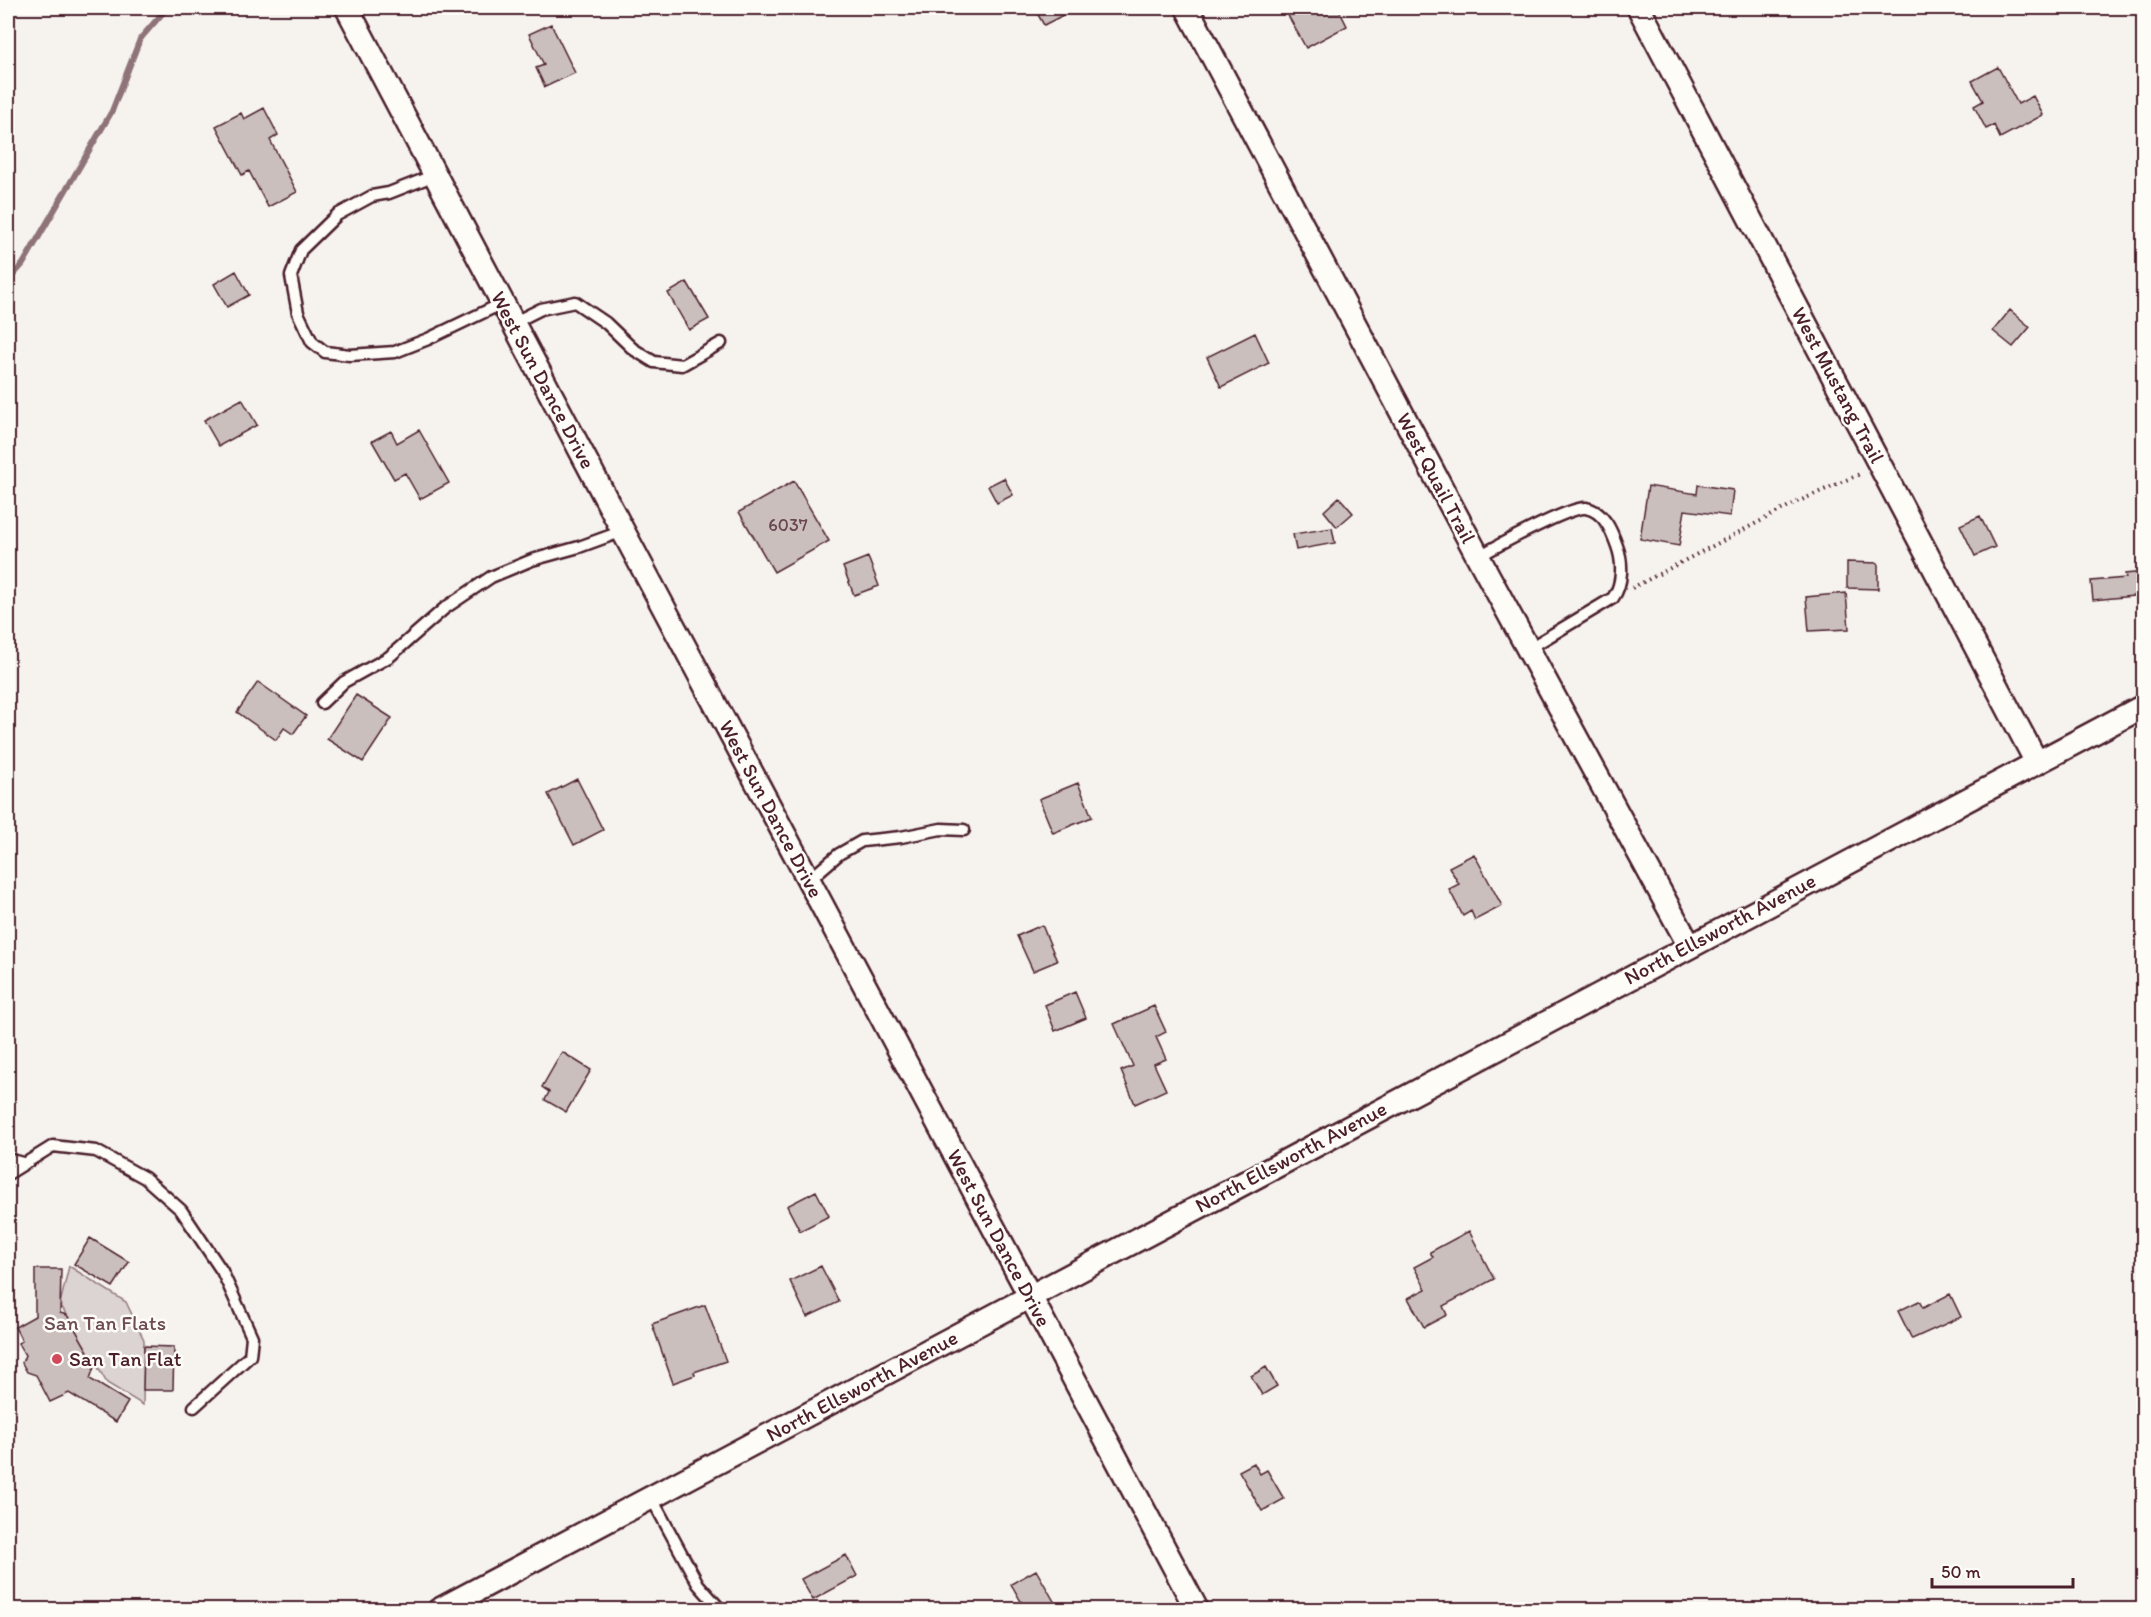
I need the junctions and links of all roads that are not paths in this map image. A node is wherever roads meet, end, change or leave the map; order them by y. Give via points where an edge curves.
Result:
1 (347, 8) edge
2 (1187, 8) edge
3 (1639, 8) edge
4 (435, 175) junction
5 (502, 303) junction
6 (513, 323) junction
7 (721, 344) dead end
8 (622, 531) junction
9 (1478, 557) junction
10 (1528, 650) junction
11 (322, 703) dead end
12 (2144, 706) edge
13 (2037, 763) junction
14 (964, 830) dead end
15 (808, 880) junction
16 (1689, 945) junction
17 (8, 1159) edge
18 (24, 1163) junction
19 (8, 1174) edge
20 (1030, 1297) junction
21 (194, 1407) dead end
22 (651, 1497) junction
23 (439, 1610) edge
24 (721, 1610) edge
25 (1197, 1610) edge

1 - 4 street, West Sun Dance Drive
2 - 9 street, West Quail Trail
3 - 13 street, West Mustang Trail
4 - 5 street, West Sun Dance Drive
4 - 5 lane via 372,196 337,215 301,250 291,276 298,313 312,342 325,352 395,352
5 - 6 street, West Sun Dance Drive
6 - 7 lane via 541,309 575,302 654,362 682,364
6 - 8 street, West Sun Dance Drive
8 - 11 lane via 532,560 491,578 445,608 389,657 344,682
8 - 15 street, West Sun Dance Drive
9 - 10 street, West Quail Trail
9 - 10 lane via 1585,508 1594,511 1610,527 1622,559 1618,591 1613,598
10 - 16 street, West Quail Trail
12 - 13 street, North Ellsworth Avenue
13 - 16 street, North Ellsworth Avenue
14 - 15 lane via 941,829 862,841
15 - 20 street, West Sun Dance Drive
16 - 20 street, North Ellsworth Avenue
17 - 18 lane
18 - 19 lane
18 - 21 lane via 53,1146 96,1151 145,1178 181,1210 222,1270 252,1337 250,1356
20 - 22 street, North Ellsworth Avenue
20 - 25 street, West Sun Dance Drive
22 - 23 street, North Ellsworth Avenue
22 - 24 lane via 698,1584

